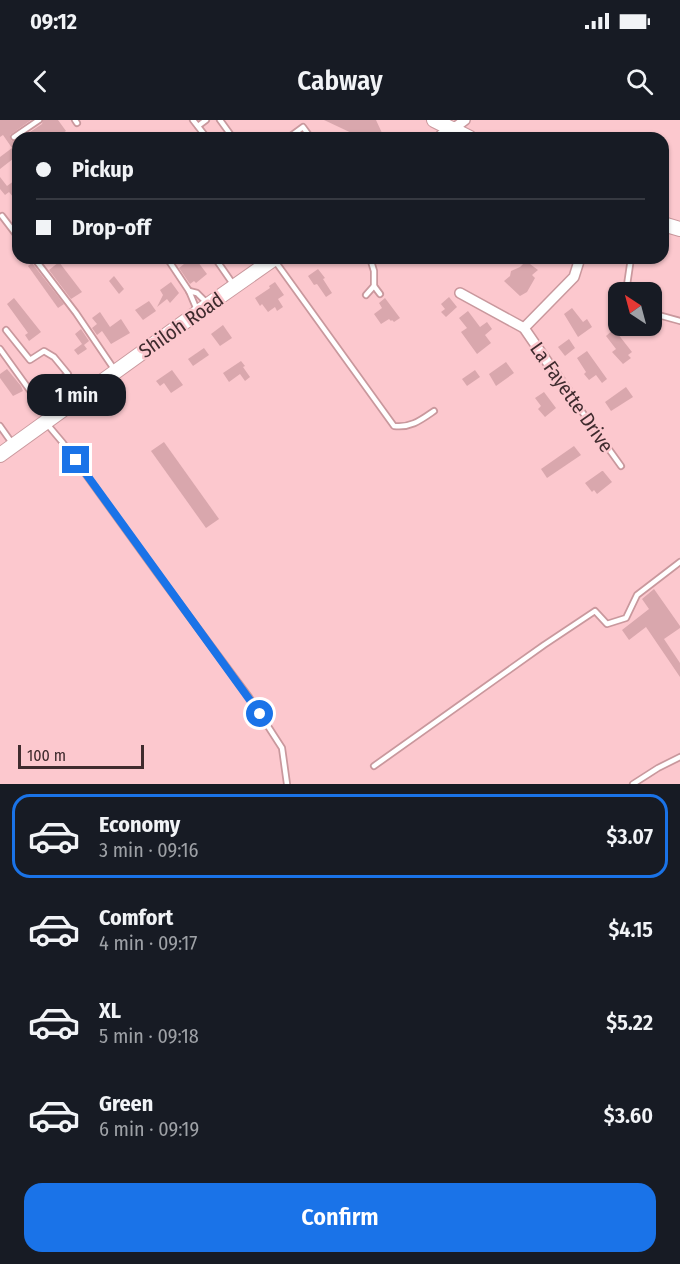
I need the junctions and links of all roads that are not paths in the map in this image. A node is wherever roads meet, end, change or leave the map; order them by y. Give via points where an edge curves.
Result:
1 (39, 120) edge
2 (193, 120) edge
3 (206, 120) edge
4 (434, 120) edge
5 (465, 120) edge
6 (198, 126) junction
7 (453, 129) junction
8 (22, 132) edge
9 (202, 132) edge
10 (449, 132) edge
11 (459, 132) edge
12 (2, 216) dead end
13 (12, 229) edge
14 (39, 264) edge
15 (170, 264) edge
16 (219, 264) edge
17 (266, 264) edge
18 (278, 264) edge
19 (372, 264) edge
20 (578, 264) edge
21 (630, 264) edge
22 (627, 282) edge
23 (235, 286) junction
24 (374, 286) junction
25 (189, 291) junction
26 (460, 293) dead end
27 (380, 294) dead end
28 (366, 295) dead end
29 (203, 308) junction
30 (662, 316) edge
31 (680, 321) edge
32 (524, 328) junction
33 (6, 330) dead end
34 (0, 349) edge
35 (115, 372) junction
36 (570, 395) joint
37 (76, 400) junction
38 (434, 411) dead end
39 (48, 420) junction
40 (0, 426) edge
41 (14, 445) junction
42 (0, 455) edge
43 (621, 466) dead end
44 (680, 562) edge
45 (680, 757) edge
46 (374, 766) dead end
47 (287, 784) edge
48 (633, 784) edge

1 - 8 lane
2 - 6 lane
3 - 6 lane
4 - 7 main road
5 - 7 street
6 - 9 lane
7 - 10 main road
7 - 11 main road
12 - 13 lane
14 - 35 lane
15 - 25 lane
16 - 23 lane
17 - 23 main road, Shiloh Road
18 - 38 lane via 394,426 415,424
19 - 24 lane
20 - 32 street, La Fayette Drive via 574,277
21 - 22 lane
23 - 29 main road, Shiloh Road
24 - 27 lane
24 - 28 lane
25 - 29 lane
25 - 29 lane via 197,293
26 - 32 street, La Fayette Drive
29 - 35 main road, Shiloh Road
30 - 31 lane
32 - 36 street, La Fayette Drive
33 - 37 lane via 30,360 44,351 54,357 68,374 61,379
34 - 39 lane
35 - 37 main road, Shiloh Road
36 - 43 lane, La Fayette Drive
37 - 39 main road, Shiloh Road
39 - 41 main road, Shiloh Road
39 - 47 lane via 249,697 282,748
40 - 41 lane
41 - 42 main road, Shiloh Road
44 - 46 lane via 637,595 626,618 607,624 595,611
45 - 48 lane

